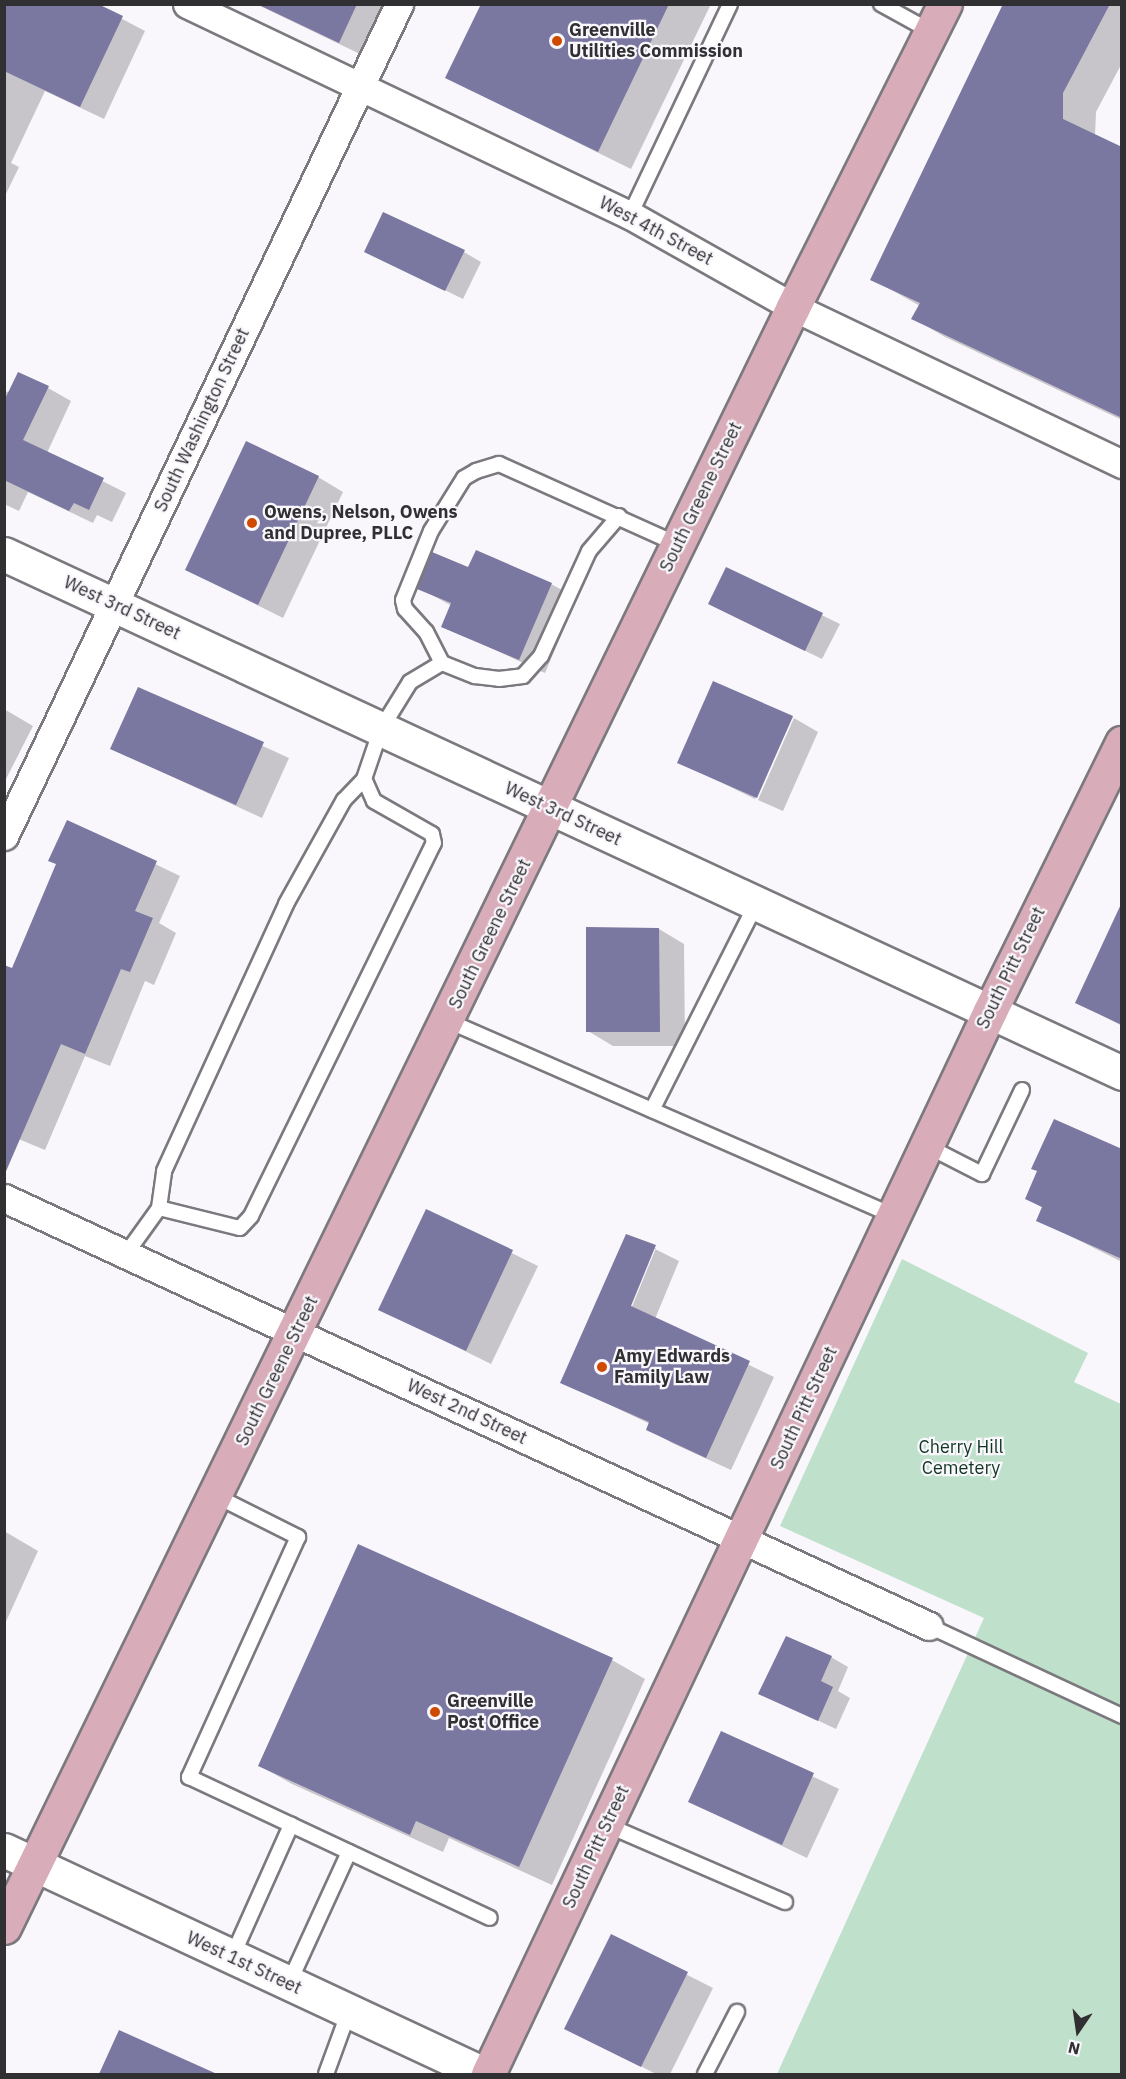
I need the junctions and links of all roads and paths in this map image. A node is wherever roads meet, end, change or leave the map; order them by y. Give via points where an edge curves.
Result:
1 (187, 4) edge
2 (399, 4) edge
3 (730, 4) edge
4 (881, 4) edge
5 (938, 18) edge
6 (360, 87) junction
7 (630, 215) junction
8 (793, 306) junction
9 (1122, 464) edge
10 (619, 516) junction
11 (678, 544) junction
12 (4, 554) edge
13 (114, 604) junction
14 (441, 663) junction
15 (381, 729) junction
16 (1122, 743) edge
17 (364, 779) junction
18 (551, 809) junction
19 (4, 836) edge
20 (756, 903) junction
21 (990, 1011) junction
22 (448, 1021) junction
23 (1122, 1073) edge
24 (1022, 1090) dead end
25 (652, 1110) junction
26 (927, 1146) junction
27 (4, 1198) edge
28 (159, 1208) junction
29 (894, 1216) junction
30 (126, 1254) junction
31 (297, 1333) junction
32 (216, 1496) junction
33 (742, 1539) junction
34 (929, 1626) joint
35 (1122, 1716) edge
36 (291, 1825) junction
37 (607, 1825) junction
38 (4, 1850) edge
39 (350, 1852) junction
40 (36, 1865) junction
41 (785, 1902) dead end
42 (490, 1918) dead end
43 (4, 1928) edge
44 (232, 1957) junction
45 (289, 1983) junction
46 (349, 2011) junction
47 (738, 2012) dead end
48 (326, 2074) edge
49 (486, 2074) edge
50 (705, 2074) edge

1 - 6 street, West 4th Street
2 - 6 street, South Washington Street
3 - 7 lane
4 - 5 lane
5 - 8 main road, South Greene Street
6 - 7 street, West 4th Street
6 - 13 street, South Washington Street
7 - 8 street, West 4th Street
8 - 9 street, West 4th Street
8 - 11 main road, South Greene Street
10 - 11 lane
10 - 14 lane via 589,552 541,656 523,676 483,677
10 - 14 lane via 499,464 464,478 431,531 403,600 405,609 426,632
11 - 18 main road, South Greene Street
12 - 13 street, West 3rd Street
13 - 15 street, West 3rd Street
13 - 19 street, South Washington Street
14 - 15 lane via 410,682
15 - 17 lane
15 - 18 street, West 3rd Street
16 - 21 main road, South Pitt Street
17 - 28 lane via 344,800 286,904 164,1171
17 - 28 lane via 374,801 432,834 434,843 251,1216 240,1228
18 - 20 street, West 3rd Street
18 - 22 main road, South Greene Street
20 - 21 street, West 3rd Street
20 - 25 lane
21 - 23 street, West 3rd Street
21 - 26 main road, South Pitt Street
22 - 25 lane
22 - 31 main road, South Greene Street
24 - 26 lane via 982,1174
25 - 29 lane
26 - 29 main road, South Pitt Street
27 - 30 street, West 2nd Street
28 - 30 lane
29 - 33 main road, South Pitt Street
30 - 31 street, West 2nd Street
31 - 32 main road, South Greene Street
31 - 33 street, West 2nd Street
32 - 36 lane via 298,1537 189,1777
32 - 40 main road, South Greene Street
33 - 34 street, West 2nd Street
33 - 37 main road, South Pitt Street
34 - 35 lane
36 - 39 lane
36 - 44 lane
37 - 41 lane
37 - 49 main road, South Pitt Street
38 - 40 street, West 1st Street
39 - 42 lane
39 - 45 lane
40 - 43 main road, South Greene Street
40 - 44 street, West 1st Street
44 - 45 street, West 1st Street
45 - 46 street, West 1st Street
46 - 48 lane
46 - 49 street, West 1st Street
47 - 50 lane

